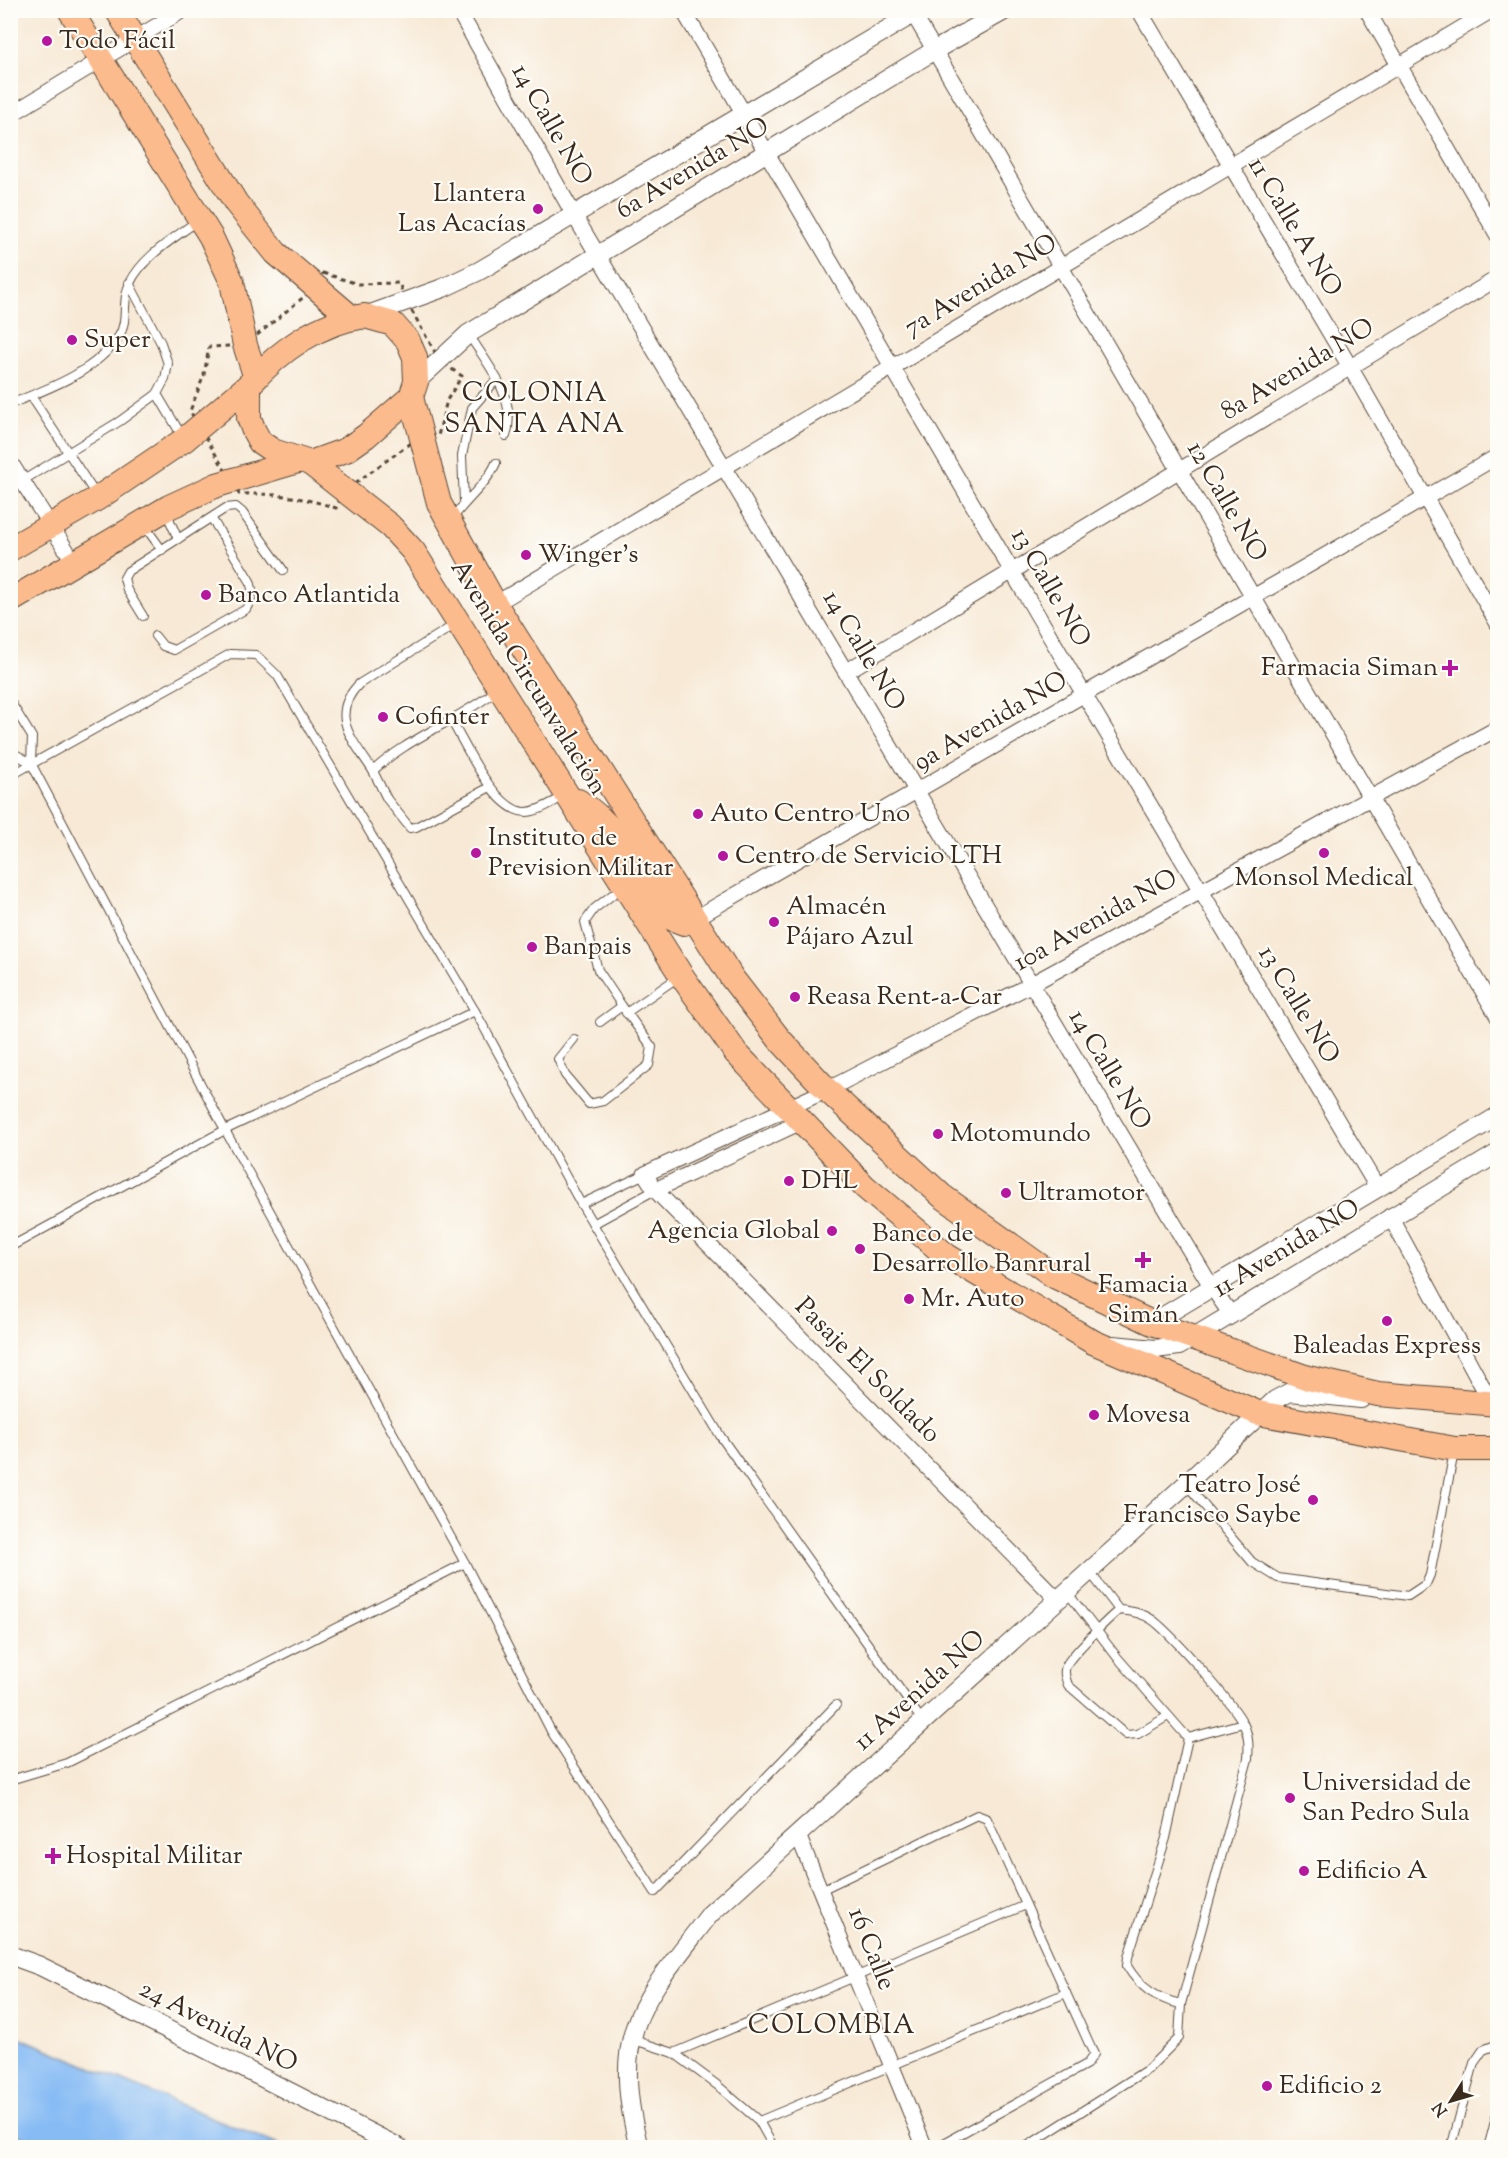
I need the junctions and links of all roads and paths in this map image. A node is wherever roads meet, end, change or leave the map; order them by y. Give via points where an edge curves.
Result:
1 (70, 10) edge
2 (117, 10) edge
3 (183, 10) edge
4 (458, 10) edge
5 (683, 10) edge
6 (1006, 10) edge
7 (1139, 10) edge
8 (1367, 10) edge
9 (1492, 10) edge
10 (915, 12) edge
11 (135, 40) junction
12 (935, 50) junction
13 (101, 60) junction
14 (1400, 66) junction
15 (10, 115) edge
16 (745, 116) junction
17 (768, 154) junction
18 (1230, 165) junction
19 (574, 214) junction
20 (200, 219) junction
21 (1497, 236) edge
22 (599, 255) junction
23 (1061, 266) junction
24 (1497, 278) edge
25 (129, 283) junction
26 (316, 287) junction
27 (405, 300) junction
28 (358, 317) junction
29 (468, 334) junction
30 (245, 345) junction
31 (440, 361) junction
32 (893, 366) junction
33 (1350, 367) junction
34 (497, 379) junction
35 (252, 381) junction
36 (413, 389) junction
37 (157, 394) junction
38 (31, 396) junction
39 (10, 404) edge
40 (193, 433) junction
41 (421, 436) junction
42 (506, 436) dead end
43 (68, 451) junction
44 (1497, 456) edge
45 (10, 462) edge
46 (304, 462) junction
47 (496, 463) dead end
48 (725, 466) junction
49 (1179, 470) junction
50 (22, 481) junction
51 (232, 481) junction
52 (344, 490) junction
53 (98, 498) junction
54 (1426, 498) junction
55 (464, 502) junction
56 (169, 507) junction
57 (212, 519) junction
58 (450, 523) junction
59 (50, 525) junction
60 (138, 526) junction
61 (178, 539) junction
62 (10, 549) edge
63 (162, 550) junction
64 (74, 562) junction
65 (283, 570) dead end
66 (1013, 570) junction
67 (1253, 596) junction
68 (10, 601) edge
69 (495, 604) junction
70 (142, 616) dead end
71 (460, 622) junction
72 (1497, 624) edge
73 (155, 636) dead end
74 (847, 671) junction
75 (500, 688) junction
76 (1084, 696) junction
77 (10, 701) edge
78 (452, 722) junction
79 (1497, 728) edge
80 (10, 751) edge
81 (31, 764) junction
82 (373, 771) junction
83 (10, 776) edge
84 (490, 787) junction
85 (918, 790) junction
86 (568, 795) junction
87 (1370, 798) junction
88 (625, 886) junction
89 (1202, 891) junction
90 (694, 920) junction
91 (681, 975) junction
92 (1030, 985) junction
93 (624, 1009) junction
94 (475, 1011) junction
95 (1497, 1017) edge
96 (600, 1022) dead end
97 (574, 1039) dead end
98 (827, 1090) junction
99 (795, 1114) junction
100 (1497, 1116) edge
101 (225, 1130) junction
102 (1497, 1153) edge
103 (645, 1174) junction
104 (1377, 1187) junction
105 (655, 1190) junction
106 (581, 1204) junction
107 (1390, 1216) junction
108 (593, 1224) junction
109 (10, 1247) edge
110 (1211, 1286) junction
111 (1230, 1313) junction
112 (1152, 1323) junction
113 (1192, 1339) junction
114 (1093, 1342) junction
115 (1378, 1394) junction
116 (1495, 1404) edge
117 (1258, 1413) junction
118 (1455, 1449) junction
119 (1497, 1449) edge
120 (1186, 1484) junction
121 (465, 1563) junction
122 (1089, 1571) junction
123 (1063, 1596) junction
124 (1119, 1610) junction
125 (1096, 1631) junction
126 (836, 1705) dead end
127 (1168, 1716) junction
128 (923, 1722) junction
129 (1243, 1723) junction
130 (1188, 1738) junction
131 (10, 1780) edge
132 (798, 1835) junction
133 (821, 1890) junction
134 (1026, 1905) junction
135 (10, 1955) edge
136 (857, 1977) junction
137 (1066, 1993) junction
138 (1181, 2004) junction
139 (630, 2039) junction
140 (1497, 2044) edge
141 (674, 2053) junction
142 (893, 2066) junction
143 (1497, 2110) edge
144 (759, 2121) junction
145 (400, 2148) edge
146 (639, 2148) edge
147 (774, 2148) edge
148 (925, 2148) edge
149 (935, 2148) edge
150 (1024, 2148) edge
151 (1451, 2148) edge
152 (1488, 2148) edge

1 - 13 highway
2 - 11 highway
3 - 11 street
4 - 19 street, 14 Calle NO
5 - 16 street, 13 Calle NO
6 - 12 street, 6a Avenida NO
7 - 18 street, 11 Calle A NO
8 - 14 street
9 - 14 street, 7a Avenida NO
10 - 12 street, 12 Calle NO
10 - 16 street, 6a Avenida NO
11 - 13 street
11 - 26 highway via 236,204 276,253
12 - 17 street, 6a Avenida NO
12 - 23 street, 12 Calle NO
13 - 15 street
13 - 20 highway
14 - 18 street, 7a Avenida NO
14 - 21 street
16 - 17 street, 13 Calle NO
16 - 19 street, 6a Avenida NO
17 - 22 street, 6a Avenida NO
17 - 32 street, 13 Calle NO
18 - 23 street, 7a Avenida NO
18 - 33 street, 11 Calle A NO
19 - 22 street, 14 Calle NO
19 - 27 street, 6a Avenida NO via 479,271
20 - 25 lane via 151,257
20 - 30 highway via 232,282
22 - 29 street, 6a Avenida NO
22 - 48 street, 14 Calle NO
23 - 32 street, 7a Avenida NO
23 - 49 street, 12 Calle NO
24 - 33 street, 8a Avenida NO
25 - 37 lane via 162,343 168,364
25 - 38 lane via 125,324 118,337 100,357 67,380
26 - 27 path via 323,273 358,284 399,283
26 - 28 highway
26 - 30 path
27 - 28 street, 6a Avenida NO
27 - 31 path
28 - 35 highway via 306,338 268,363
28 - 36 highway via 393,324 408,341 415,357
29 - 31 street, 6a Avenida NO
29 - 34 lane
30 - 35 highway
30 - 40 path via 209,346 204,375 190,411
31 - 36 street, 6a Avenida NO
31 - 41 path via 462,376 447,400 438,436
32 - 48 street, 7a Avenida NO
32 - 66 street, 13 Calle NO
33 - 49 street, 8a Avenida NO
33 - 54 street, 11 Calle A NO
34 - 42 lane via 511,420
34 - 55 lane via 472,408 462,456
35 - 40 highway
35 - 46 highway via 249,418 260,442 273,452
36 - 41 highway, Avenida Circunvalación
36 - 46 highway via 346,450
37 - 40 lane
37 - 43 lane
38 - 39 lane
38 - 43 lane
40 - 51 path
40 - 53 highway
41 - 52 path
41 - 58 highway, Avenida Circunvalación via 440,503
43 - 50 lane
43 - 53 lane
44 - 54 street, 9a Avenida NO
45 - 50 street
46 - 51 highway
46 - 52 highway, Avenida Circunvalación
47 - 55 lane via 492,473
48 - 69 street, 7a Avenida NO
48 - 74 street, 14 Calle NO
49 - 66 street, 8a Avenida NO
49 - 67 street, 12 Calle NO
50 - 59 street
51 - 52 path via 239,494 271,493 336,508
51 - 56 highway
52 - 71 highway, Avenida Circunvalación via 390,526 413,551
53 - 59 highway
54 - 67 street, 9a Avenida NO
54 - 72 street, 11 Calle A NO
55 - 58 lane
56 - 60 highway
56 - 61 lane
57 - 61 lane
57 - 65 lane via 226,508 236,507
57 - 73 lane via 250,581 254,592 251,601 246,609 174,650 163,646
58 - 69 highway, Avenida Circunvalación
59 - 62 highway
59 - 64 street
60 - 63 lane via 149,532
60 - 64 highway
61 - 63 lane
63 - 70 lane via 128,571 124,578
64 - 68 highway
66 - 74 street, 8a Avenida NO
66 - 76 street, 13 Calle NO
67 - 76 street, 9a Avenida NO
67 - 87 street, 12 Calle NO
69 - 90 highway, Avenida Circunvalación
71 - 75 highway, Avenida Circunvalación
71 - 82 lane via 359,684 348,695 344,717
74 - 85 street, 14 Calle NO
75 - 78 lane
75 - 86 highway, Avenida Circunvalación
76 - 85 street, 9a Avenida NO
76 - 89 street, 13 Calle NO
77 - 81 lane via 32,737
78 - 82 lane
78 - 84 lane
79 - 87 street, 10a Avenida NO
80 - 81 lane
81 - 83 lane
81 - 94 lane via 230,654 256,655 277,675
81 - 101 lane
82 - 84 lane via 387,799 410,828
84 - 86 lane via 506,804 524,812
85 - 90 street, 9a Avenida NO
85 - 92 street, 14 Calle NO
86 - 88 highway, Avenida Circunvalación
86 - 90 highway via 599,816 616,834 671,918 684,923
87 - 89 street, 10a Avenida NO
87 - 95 street, 12 Calle NO
88 - 91 highway, Avenida Circunvalación
88 - 93 lane via 594,909 585,922 598,970
89 - 92 street, 10a Avenida NO
89 - 104 street, 13 Calle NO
90 - 98 highway, Avenida Circunvalación via 780,1040
91 - 93 lane
91 - 99 highway, Avenida Circunvalación via 736,1053
92 - 98 street, 10a Avenida NO
92 - 110 street, 14 Calle NO
93 - 96 lane
93 - 97 lane via 652,1047 653,1056 633,1080 603,1101 589,1104 565,1075 558,1059
94 - 101 lane
94 - 106 lane
98 - 99 street, 10a Avenida NO
98 - 112 highway, Avenida Circunvalación via 942,1196 1054,1276
99 - 103 street, 10a Avenida NO
99 - 105 street, 10a Avenida NO
99 - 114 highway, Avenida Circunvalación via 865,1187 947,1256
100 - 104 street, 11 Avenida NO
101 - 109 lane
101 - 121 lane
102 - 107 street, 11 Avenida NO
103 - 105 street, Pasaje El Soldado
103 - 106 lane
104 - 110 street, 11 Avenida NO
105 - 108 lane
105 - 123 street, Pasaje El Soldado
106 - 108 lane
107 - 111 street, 11 Avenida NO
107 - 116 street
108 - 128 lane via 721,1437
110 - 111 street, 14 Calle NO
110 - 112 street, 11 Avenida NO
111 - 113 street, 11 Avenida NO
112 - 113 highway, Avenida Circunvalación
113 - 114 street, 11 Avenida NO via 1168,1349
113 - 115 highway, Avenida Circunvalación via 1308,1378
114 - 117 highway, Avenida Circunvalación
115 - 116 highway, Avenida Circunvalación
115 - 117 street, 11 Avenida NO via 1359,1399 1290,1392
117 - 118 highway, Avenida Circunvalación
117 - 120 street, 11 Avenida NO
118 - 119 highway, Avenida Circunvalación
118 - 120 lane via 1430,1575 1418,1592 1408,1596 1278,1578 1265,1572
120 - 122 street, 11 Avenida NO
121 - 126 lane via 551,1731 655,1892
121 - 131 lane via 67,1763
122 - 123 street, 11 Avenida NO
122 - 124 lane
123 - 125 lane
123 - 128 street, 11 Avenida NO
124 - 125 lane
124 - 129 lane via 1154,1622
125 - 127 lane
125 - 127 lane via 1067,1663 1068,1685 1126,1735 1138,1734
127 - 130 lane
128 - 132 street, 11 Avenida NO
129 - 130 lane
129 - 138 lane via 1249,1742 1248,1759
130 - 138 lane via 1166,1838 1127,1966 1147,1990
132 - 133 street, 16 Calle
132 - 139 street, 11 Avenida NO via 710,1914 647,1996
133 - 134 lane via 982,1815
133 - 136 street, 16 Calle
134 - 136 lane
134 - 137 lane
135 - 145 street, 24 Avenida NO via 40,1966
136 - 141 lane
136 - 142 street, 16 Calle
137 - 142 lane
137 - 149 lane via 1094,2054 1091,2061
138 - 150 lane via 1179,2038 1148,2069
139 - 141 lane
139 - 146 street, 11 Avenida NO via 628,2092
140 - 151 lane via 1483,2050 1474,2063
141 - 144 lane
142 - 144 lane
142 - 148 street, 16 Calle
143 - 152 lane
144 - 147 lane

